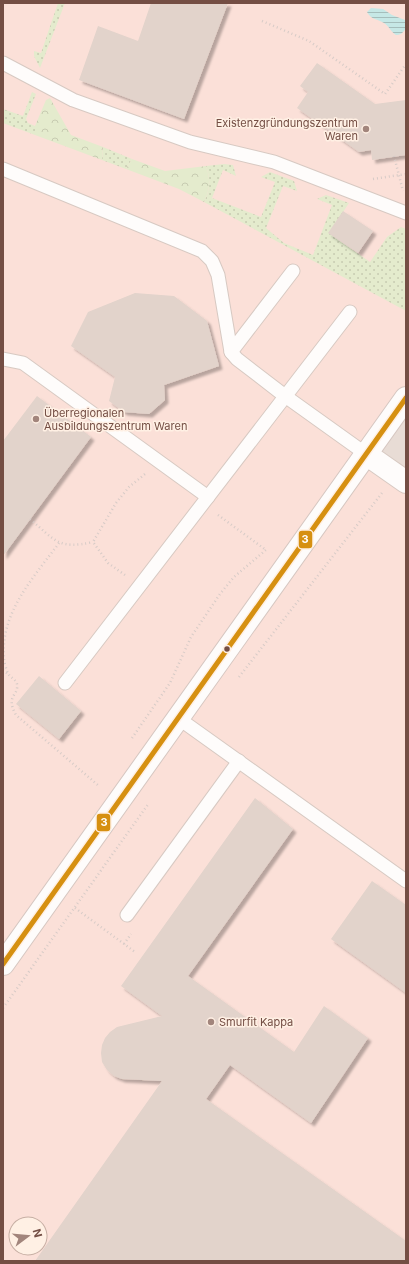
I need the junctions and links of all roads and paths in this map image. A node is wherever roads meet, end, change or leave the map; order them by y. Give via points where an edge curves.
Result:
1 (262, 21) dead end
2 (3, 64) edge
3 (406, 64) edge
4 (394, 156) dead end
5 (3, 169) edge
6 (404, 196) dead end
7 (406, 213) edge
8 (293, 271) dead end
9 (350, 312) dead end
10 (231, 352) junction
11 (3, 359) edge
12 (285, 396) junction
13 (406, 398) edge
14 (366, 454) junction
15 (156, 460) junction
16 (406, 482) edge
17 (205, 501) junction
18 (30, 519) dead end
19 (93, 542) junction
20 (59, 543) junction
21 (266, 550) junction
22 (296, 553) junction
23 (140, 586) junction
24 (3, 670) edge
25 (8, 674) junction
26 (65, 683) dead end
27 (178, 718) junction
28 (130, 741) dead end
29 (239, 761) junction
30 (96, 792) dead end
31 (406, 881) edge
32 (75, 908) dead end
33 (127, 915) dead end
34 (135, 952) dead end
35 (3, 964) edge

1 - 3 path via 309,40 385,94
2 - 7 lane via 73,100 190,142 274,162
4 - 6 path
5 - 10 lane via 202,251 212,261 218,275
8 - 10 lane
9 - 12 lane
10 - 12 lane via 237,360
11 - 15 lane via 23,363
12 - 14 lane
12 - 17 lane
13 - 14 main road
14 - 16 main road
14 - 22 main road
15 - 17 lane
15 - 19 path via 116,503
17 - 21 path
17 - 23 lane
18 - 20 path
19 - 20 path via 69,546
19 - 23 path via 108,563
20 - 25 path via 19,598 8,620 4,640 4,658
21 - 22 path via 276,539
21 - 28 path via 234,577 220,594 191,637 170,683
22 - 27 main road
23 - 26 lane
24 - 25 path
25 - 30 path via 16,680 17,687 12,707 16,715 99,786
27 - 29 lane
27 - 35 main road
29 - 31 lane
29 - 33 lane
32 - 34 path

